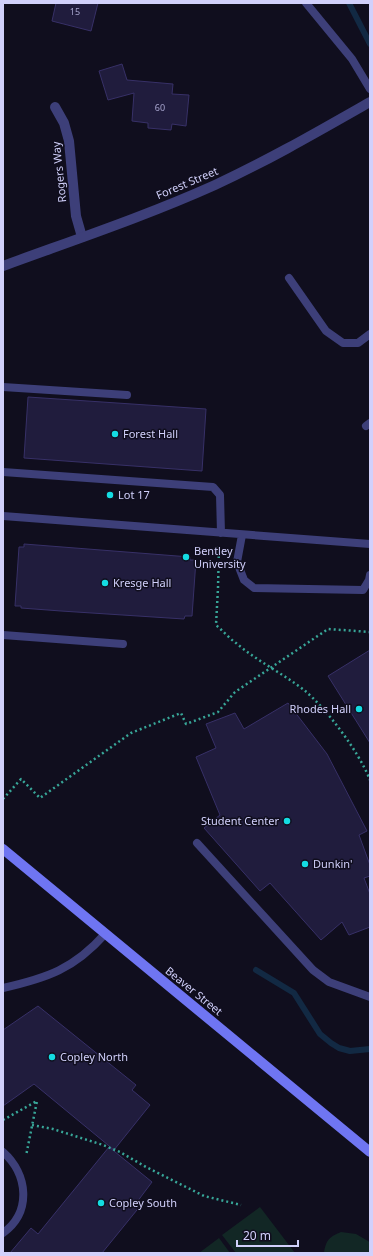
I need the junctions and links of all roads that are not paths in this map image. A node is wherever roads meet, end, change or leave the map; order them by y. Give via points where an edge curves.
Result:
1 (306, 3) edge
2 (370, 89) edge
3 (370, 102) edge
4 (55, 107) dead end
5 (82, 237) junction
6 (3, 266) edge
7 (289, 278) dead end
8 (370, 334) edge
9 (3, 387) edge
10 (127, 395) dead end
11 (3, 472) edge
12 (3, 516) edge
13 (220, 533) junction
14 (242, 535) junction
15 (370, 544) edge
16 (370, 575) edge
17 (3, 635) edge
18 (123, 644) dead end
19 (197, 843) dead end
20 (3, 849) edge
21 (105, 934) junction
22 (3, 988) edge
23 (370, 997) edge
24 (3, 1152) edge
25 (370, 1152) edge
26 (3, 1233) edge

1 - 2 lane via 352,59
3 - 5 street, Forest Street via 241,172
4 - 5 street, Rogers Way via 64,123 69,141 76,216
5 - 6 street, Forest Street
7 - 8 lane via 326,331 343,343 358,343
9 - 10 lane
11 - 13 lane via 213,487 220,495
12 - 13 lane
13 - 14 lane
14 - 15 lane
14 - 16 lane via 238,562 244,580 254,588 363,590
17 - 18 lane
19 - 23 lane via 313,970 329,982
20 - 21 main road, Beaver Street
21 - 22 lane via 85,954 58,972
21 - 25 main road, Beaver Street
24 - 26 lane via 21,1177 24,1193 22,1207 15,1221

